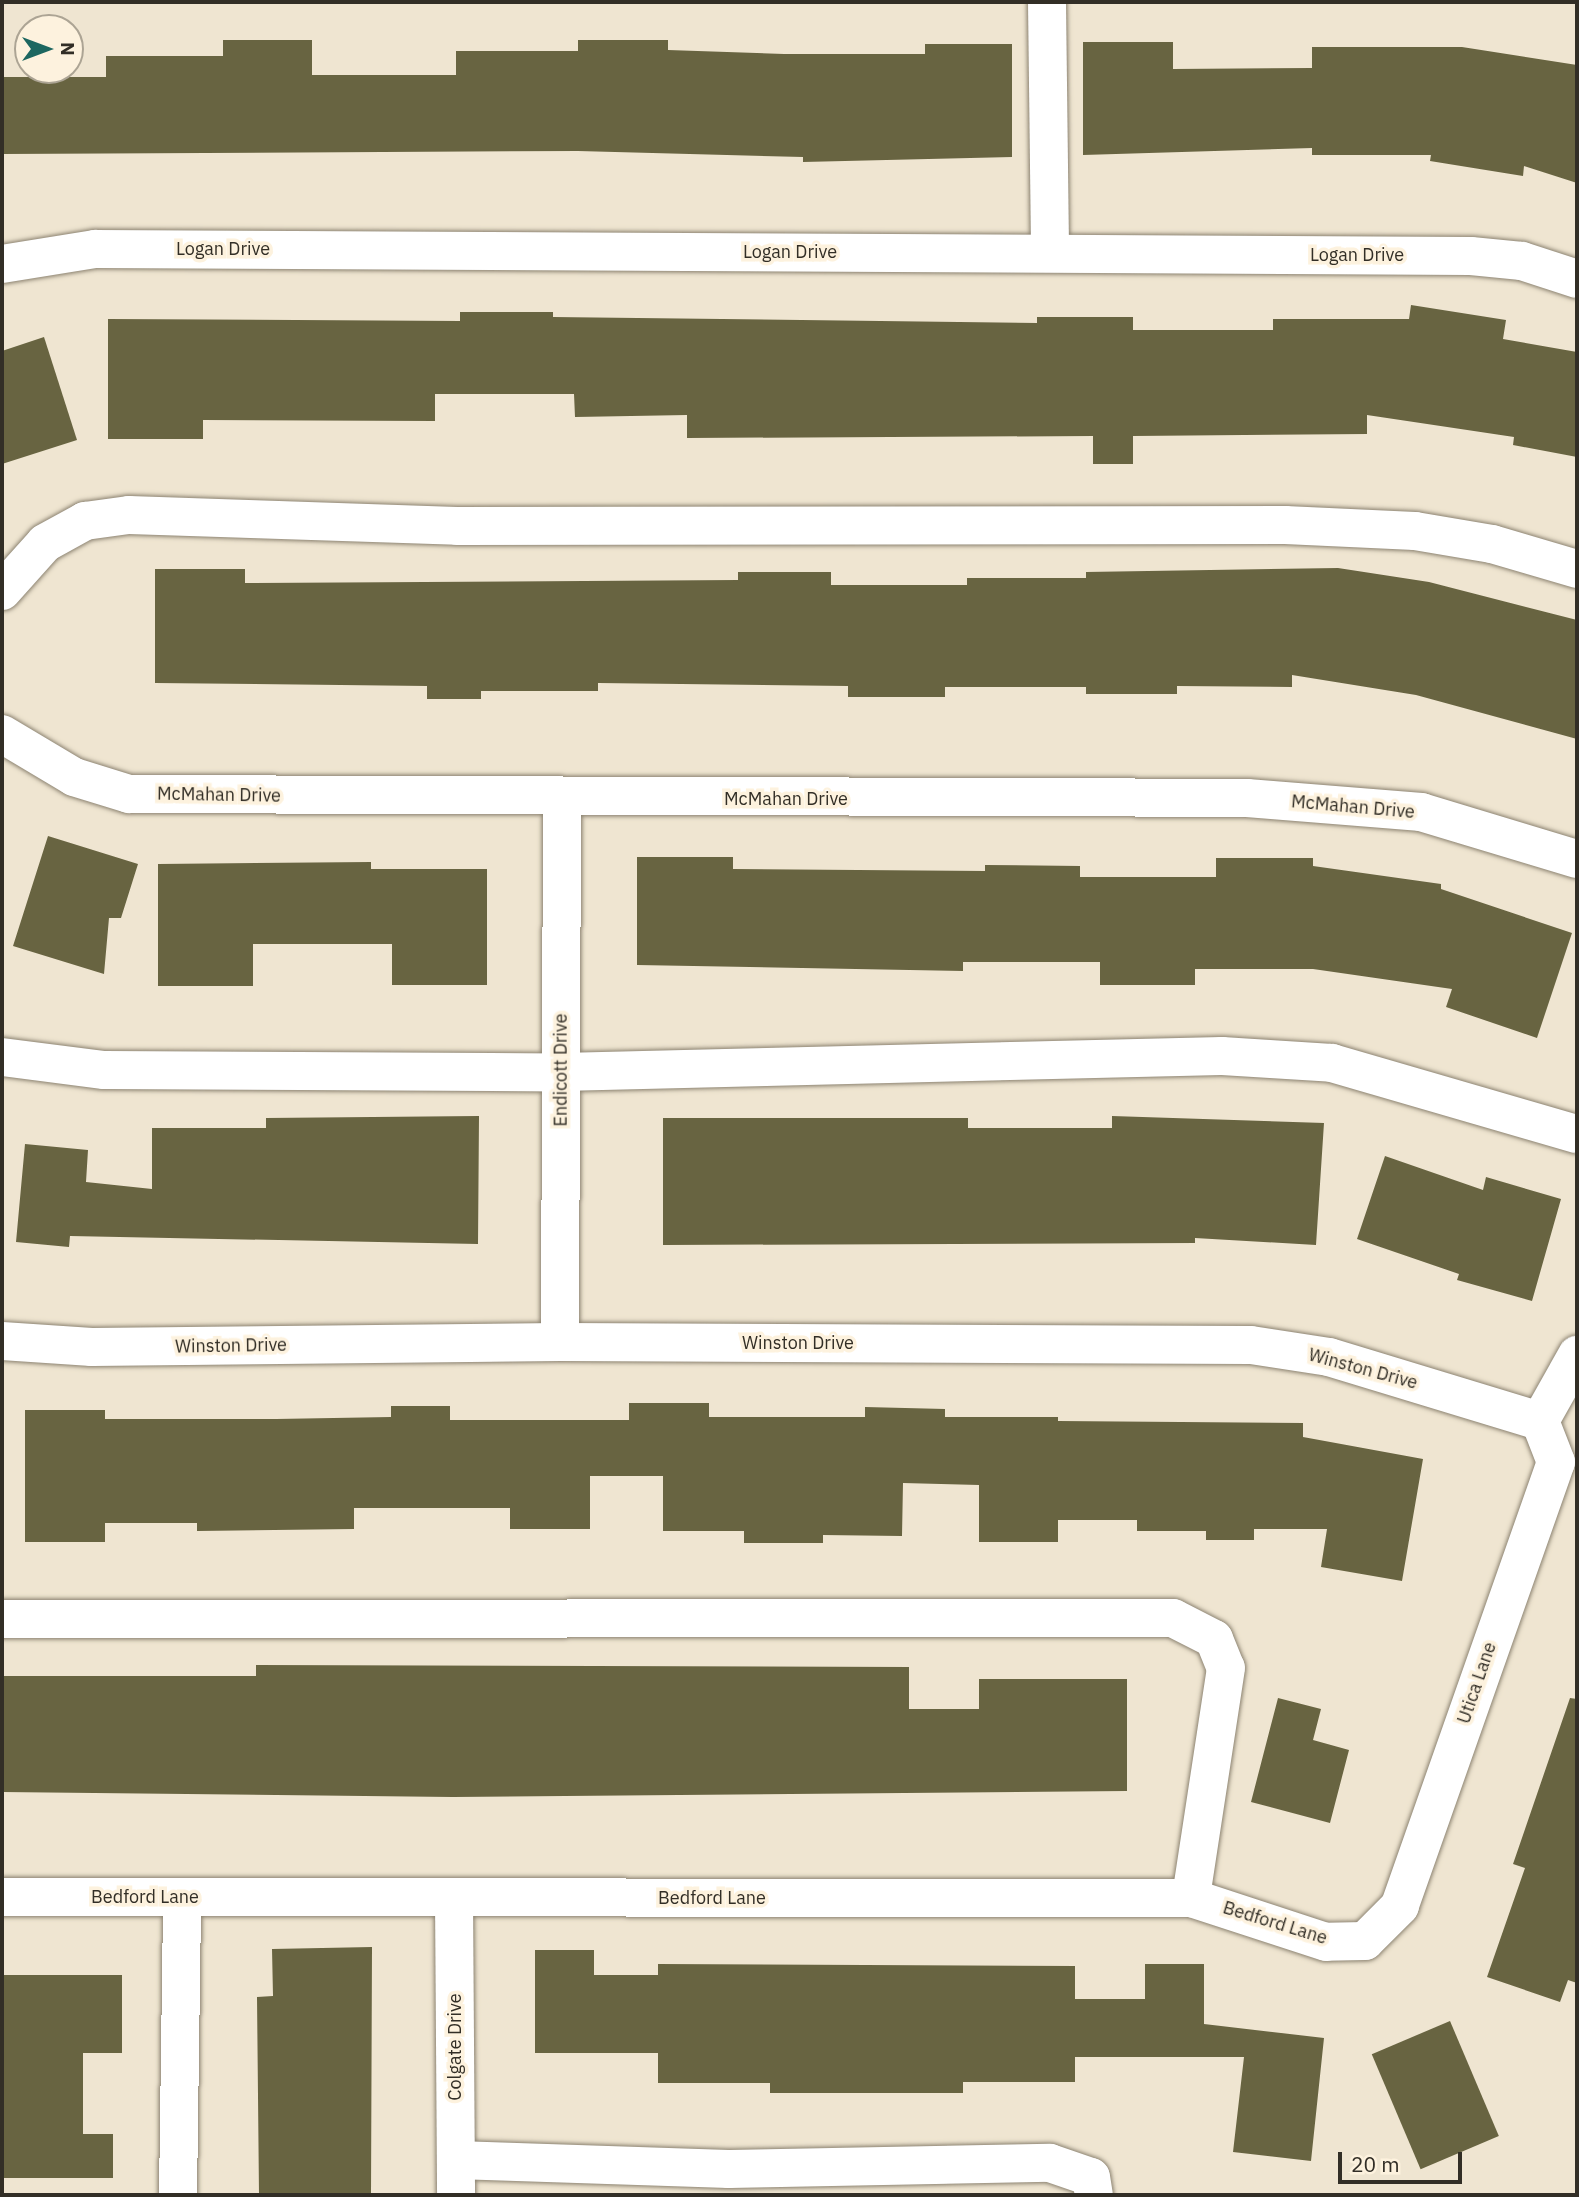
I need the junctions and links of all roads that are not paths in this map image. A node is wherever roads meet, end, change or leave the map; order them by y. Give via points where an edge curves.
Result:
1 (1047, 2) edge
2 (1050, 253) junction
3 (2, 264) edge
4 (1577, 279) edge
5 (1577, 569) edge
6 (2, 591) edge
7 (2, 734) edge
8 (562, 799) junction
9 (1577, 859) edge
10 (2, 1057) edge
11 (561, 1072) junction
12 (1577, 1134) edge
13 (2, 1341) edge
14 (560, 1342) junction
15 (1577, 1355) edge
16 (1540, 1421) junction
17 (2, 1619) edge
18 (2, 1897) edge
19 (182, 1897) junction
20 (454, 1898) junction
21 (1191, 1898) junction
22 (1400, 1906) joint
23 (456, 2178) edge
24 (729, 2182) edge
25 (178, 2195) edge
26 (1094, 2195) edge

1 - 2 street
2 - 3 street, Logan Drive via 95,249
2 - 4 street, Logan Drive via 1471,256 1522,261
5 - 6 street via 1492,544 1415,531 1285,525 457,526 129,515 85,521 45,543
7 - 8 street, McMahan Drive via 74,777 129,794
8 - 9 street, McMahan Drive via 1247,798 1421,812
8 - 11 street, Endicott Drive
10 - 11 street via 104,1070
11 - 12 street via 1222,1056 1332,1063
11 - 14 street, Endicott Drive
13 - 14 street, Winston Drive via 92,1347
14 - 16 street, Winston Drive via 1251,1345 1329,1357
15 - 16 street
16 - 22 street, Utica Lane via 1556,1462
17 - 21 street via 1173,1618 1214,1639 1226,1668
18 - 19 street, Bedford Lane
19 - 20 street, Bedford Lane
19 - 25 street
20 - 21 street, Bedford Lane
20 - 23 street, Colgate Drive
21 - 22 street, Bedford Lane via 1326,1942 1365,1941
23 - 24 street
24 - 26 street via 1050,2163 1091,2177

